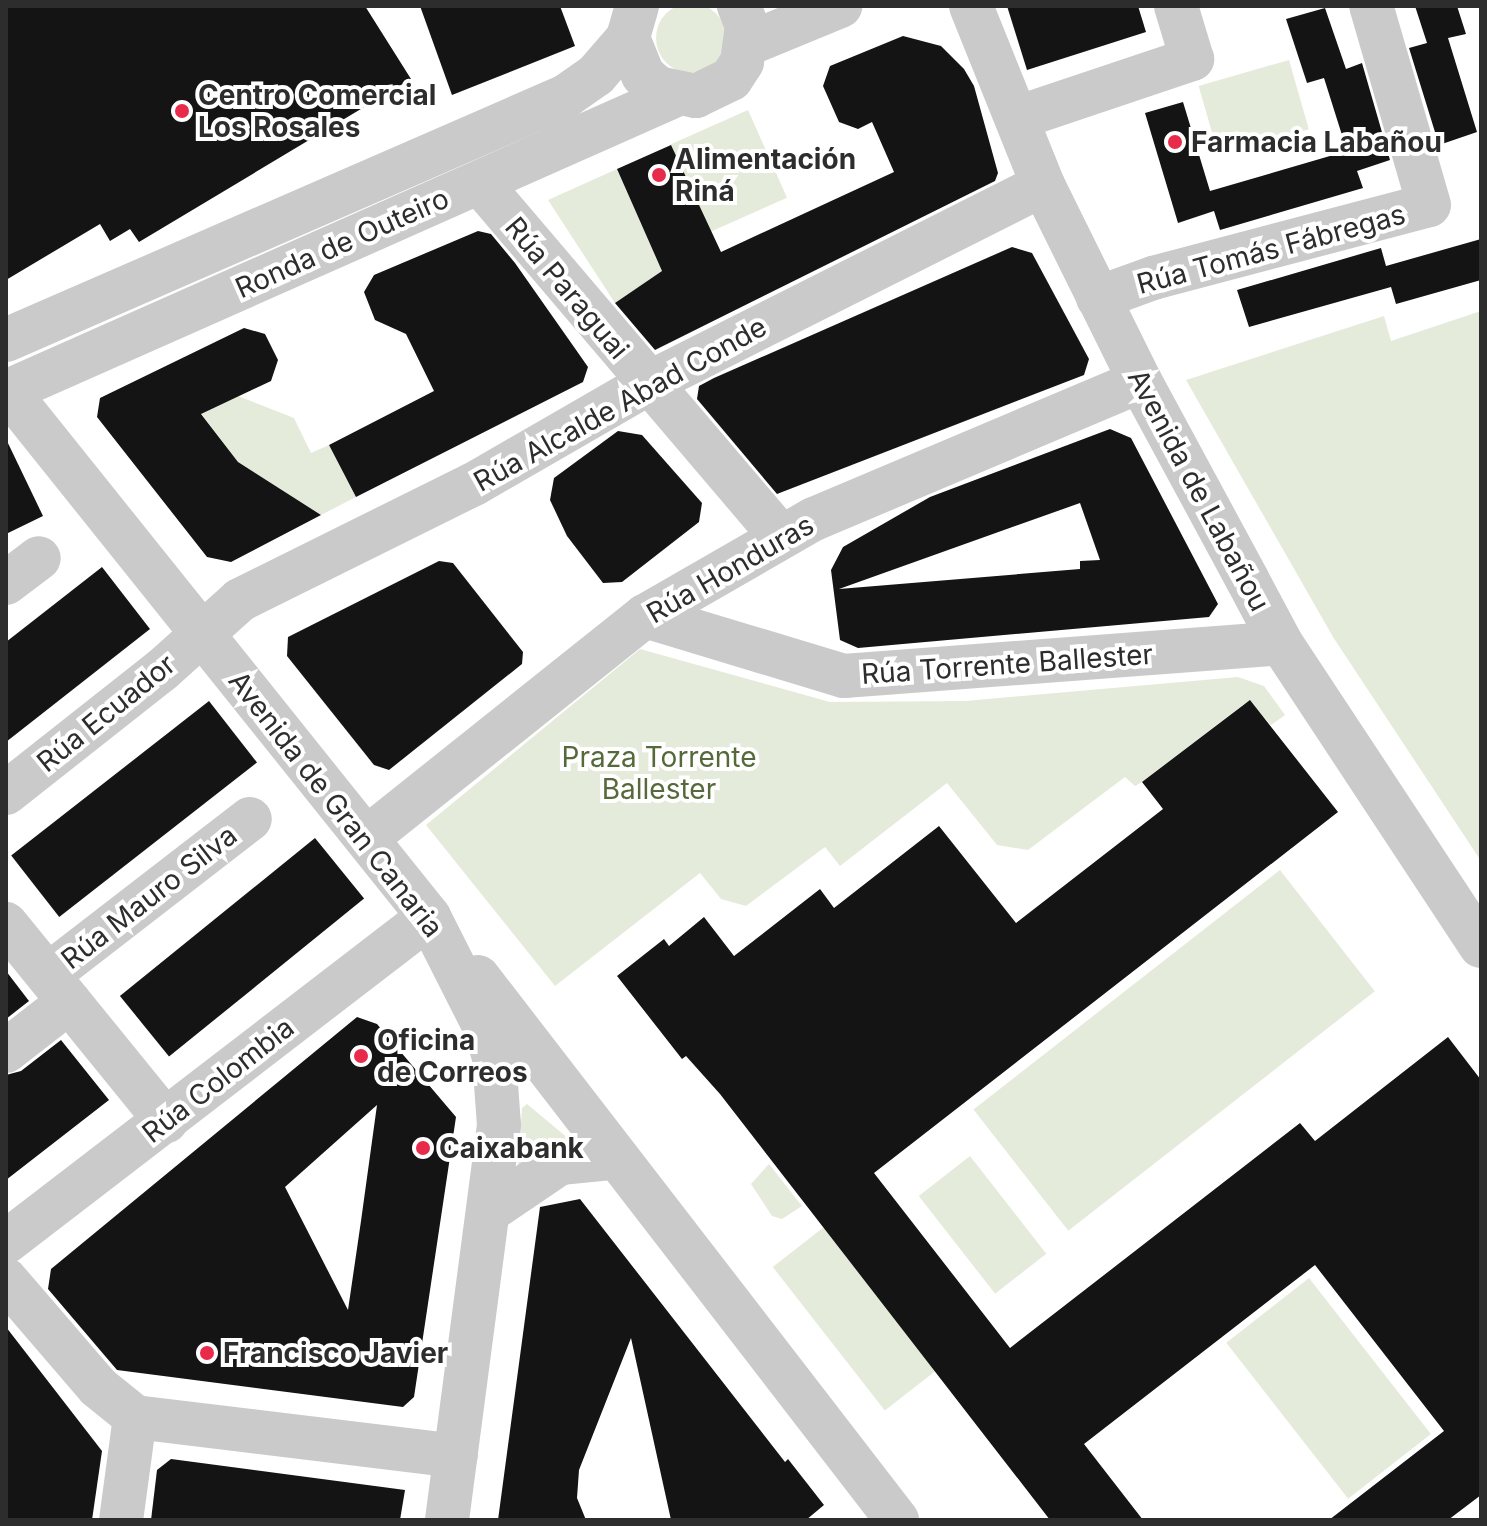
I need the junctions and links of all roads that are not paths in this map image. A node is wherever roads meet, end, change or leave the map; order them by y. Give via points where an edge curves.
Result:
1 (840, 6) edge
2 (971, 6) edge
3 (1176, 6) edge
4 (1371, 6) edge
5 (628, 20) edge
6 (744, 25) edge
7 (676, 95) junction
8 (1017, 118) junction
9 (480, 183) junction
10 (1043, 185) junction
11 (1098, 298) junction
12 (6, 340) edge
13 (1140, 381) junction
14 (647, 384) junction
15 (7, 391) edge
16 (781, 537) junction
17 (645, 616) junction
18 (202, 630) junction
19 (1281, 643) junction
20 (6, 793) edge
21 (250, 819) dead end
22 (368, 837) junction
23 (429, 917) junction
24 (6, 924) edge
25 (1481, 946) edge
26 (59, 988) junction
27 (6, 1051) edge
28 (494, 1057) junction
29 (577, 1103) junction
30 (166, 1121) junction
31 (618, 1163) junction
32 (489, 1211) junction
33 (6, 1242) edge
34 (6, 1280) edge
35 (135, 1417) junction
36 (456, 1456) junction
37 (121, 1520) edge
38 (447, 1520) edge
39 (897, 1520) edge

1 - 6 street, Ronda de Outeiro
2 - 8 street, Avenida de Labañou
3 - 8 street via 1192,59
4 - 11 street, Rúa Tomás Fábregas via 1429,205 1153,278
5 - 7 street, Ronda de Outeiro via 643,75
5 - 12 street, Ronda de Outeiro via 596,75 566,96
6 - 7 street, Ronda de Outeiro via 731,79 715,90
7 - 9 street, Ronda de Outeiro
8 - 10 street, Avenida de Labañou
9 - 14 street, Rúa Paraguai
9 - 15 street, Ronda de Outeiro
10 - 11 street, Avenida de Labañou
10 - 14 street, Rúa Alcalde Abad Conde
11 - 13 street, Avenida de Labañou
13 - 16 street, Rúa Honduras
13 - 19 street, Avenida de Labañou
14 - 16 street, Rúa Paraguai
14 - 18 street, Rúa Alcalde Abad Conde via 474,484 240,600
15 - 18 street, Avenida de Gran Canaria
16 - 17 street, Rúa Honduras
17 - 19 street, Rúa Torrente Ballester via 844,676
17 - 22 street, Rúa Honduras
18 - 20 street, Rúa Ecuador via 162,670
18 - 22 street, Avenida de Gran Canaria
19 - 25 street, Avenida de Labañou
21 - 26 street, Rúa Mauro Silva
22 - 23 street, Avenida de Gran Canaria
23 - 28 street, Avenida de Gran Canaria via 471,995
23 - 29 street
23 - 30 street, Rúa Colombia
24 - 26 street
26 - 27 street, Rúa Mauro Silva
26 - 30 street
28 - 29 street via 546,1079
28 - 31 street via 566,1127
28 - 32 street, Avenida de Gran Canaria via 499,1125
29 - 31 street
30 - 33 street, Rúa Colombia
31 - 32 street via 560,1163
31 - 39 street
32 - 36 street, Avenida de Gran Canaria
34 - 35 street via 98,1387
35 - 36 street
35 - 37 street
36 - 38 street, Avenida de Gran Canaria

